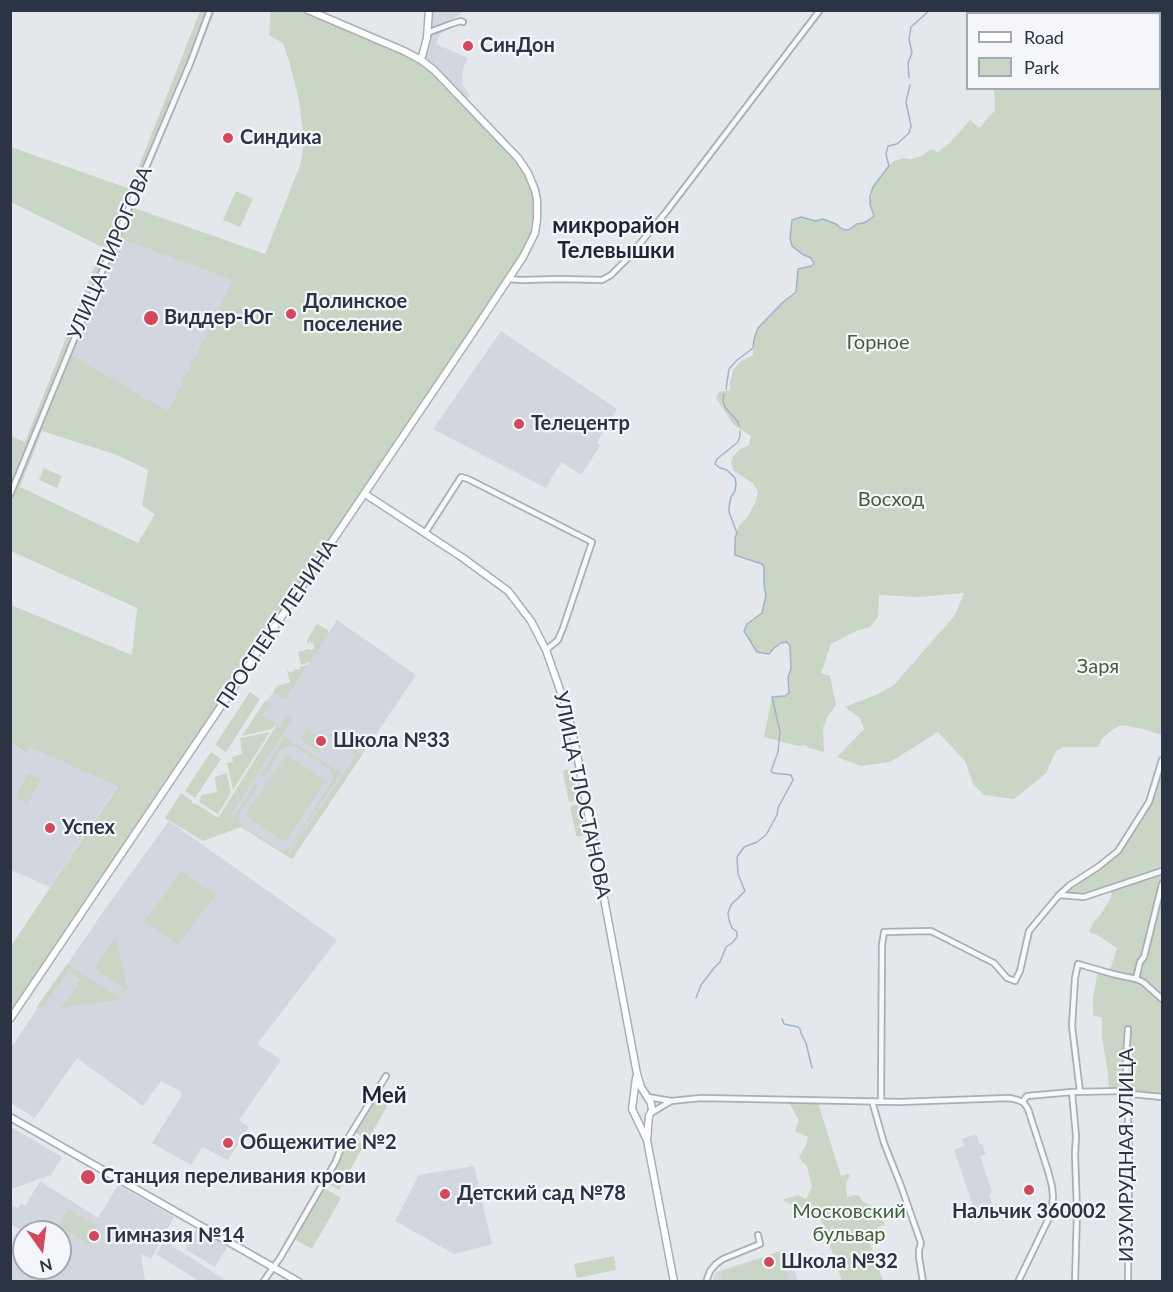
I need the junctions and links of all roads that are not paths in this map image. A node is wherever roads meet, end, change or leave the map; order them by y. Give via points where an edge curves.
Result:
1 (210, 10) edge
2 (308, 10) edge
3 (429, 10) edge
4 (820, 10) edge
5 (463, 22) dead end
6 (427, 33) junction
7 (421, 60) junction
8 (508, 279) junction
9 (365, 494) junction
10 (10, 495) edge
11 (425, 533) junction
12 (546, 650) junction
13 (1162, 760) edge
14 (1162, 872) edge
15 (1162, 884) edge
16 (1059, 895) junction
17 (1136, 979) junction
18 (1162, 999) edge
19 (10, 1019) edge
20 (1128, 1029) dead end
21 (637, 1074) junction
22 (386, 1076) dead end
23 (1072, 1092) junction
24 (1080, 1092) junction
25 (1127, 1092) junction
26 (646, 1096) junction
27 (1162, 1097) edge
28 (633, 1098) junction
29 (671, 1101) junction
30 (872, 1101) junction
31 (881, 1102) junction
32 (1022, 1102) junction
33 (650, 1114) junction
34 (10, 1117) edge
35 (637, 1117) junction
36 (647, 1140) junction
37 (758, 1235) dead end
38 (273, 1267) junction
39 (263, 1281) edge
40 (299, 1281) edge
41 (674, 1281) edge
42 (706, 1281) edge
43 (923, 1281) edge
44 (1018, 1281) edge
45 (1075, 1281) edge
46 (1128, 1281) edge

1 - 10 street, УЛИЦА ПИРОГОВА
2 - 7 main road
3 - 6 main road
4 - 8 street via 666,212 611,275 602,280
5 - 6 street
6 - 7 main road
7 - 8 main road, ПРОСПЕКТ ЛЕНИНА via 518,158 535,190 537,225 530,245
8 - 9 main road, ПРОСПЕКТ ЛЕНИНА
9 - 11 main road, УЛИЦА ТЛОСТАНОВА
9 - 19 main road, ПРОСПЕКТ ЛЕНИНА
11 - 12 main road, УЛИЦА ТЛОСТАНОВА via 508,591 531,621
11 - 12 street via 461,477 592,542 558,640
12 - 21 main road, УЛИЦА ТЛОСТАНОВА via 574,738
13 - 16 street via 1149,802 1118,851
14 - 16 street via 1084,897
15 - 17 street
16 - 31 street via 1029,931 1015,981 994,963 931,931 884,932
17 - 18 street
17 - 24 street via 1078,964 1072,1026
20 - 25 street, ИЗУМРУДНАЯ УЛИЦА
21 - 26 main road
21 - 28 main road
22 - 38 street
23 - 24 street
23 - 32 street via 1027,1096
23 - 45 street via 1076,1136
24 - 25 street
25 - 27 street
25 - 46 street, ИЗУМРУДНАЯ УЛИЦА
26 - 28 main road via 639,1094
26 - 29 street
26 - 33 main road via 652,1106
28 - 35 main road via 632,1109
29 - 30 street
29 - 33 street
30 - 31 street
30 - 43 street via 921,1243
31 - 32 street via 1009,1098
32 - 44 street via 1040,1144 1053,1197 1048,1221
33 - 35 main road via 644,1119
33 - 36 main road
34 - 38 main road
35 - 36 main road
36 - 41 main road
37 - 42 street via 760,1244 723,1259
38 - 39 street
38 - 40 main road

